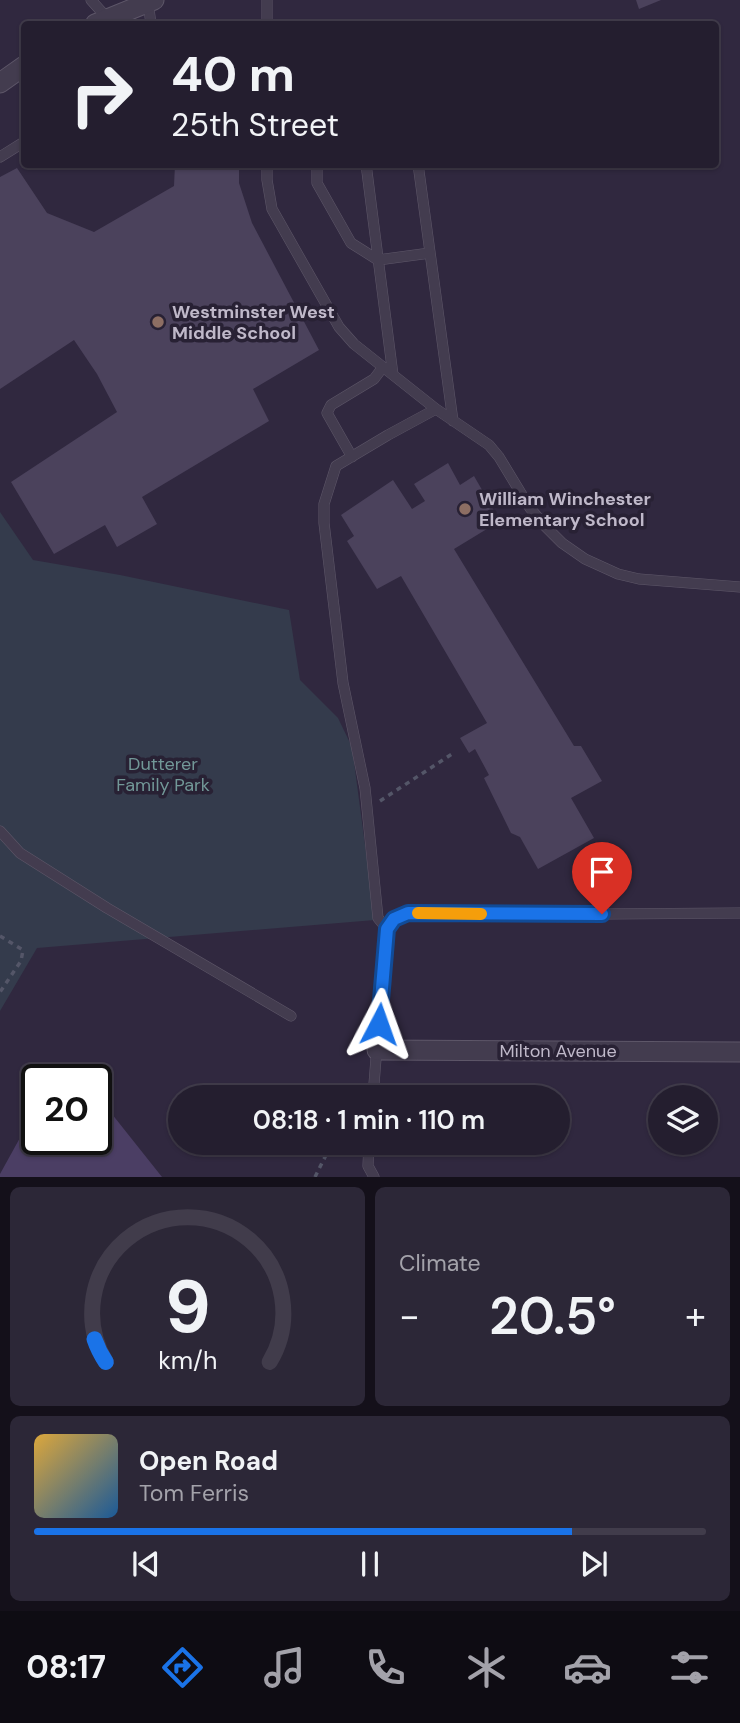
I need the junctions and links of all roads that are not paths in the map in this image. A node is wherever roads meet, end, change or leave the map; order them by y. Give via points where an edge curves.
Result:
1 (91, 0) edge
2 (267, 0) edge
3 (151, 1) edge
4 (102, 21) edge
5 (104, 21) edge
6 (151, 21) edge
7 (267, 21) edge
8 (21, 68) edge
9 (0, 83) edge
10 (21, 144) edge
11 (0, 158) edge
12 (267, 168) edge
13 (317, 168) edge
14 (366, 168) edge
15 (419, 168) edge
16 (430, 253) junction
17 (378, 260) junction
18 (383, 367) junction
19 (393, 375) junction
20 (436, 410) junction
21 (453, 421) junction
22 (352, 457) junction
23 (740, 587) edge
24 (0, 831) edge
25 (740, 913) edge
26 (387, 929) junction
27 (291, 1016) dead end
28 (377, 1050) junction
29 (740, 1052) edge
30 (374, 1085) edge
31 (368, 1155) edge
32 (374, 1177) edge

1 - 4 lane
2 - 7 lane
3 - 5 street
3 - 6 lane
8 - 9 street
10 - 11 lane
12 - 18 lane via 272,209 339,327
13 - 17 lane via 317,183 351,243
14 - 17 lane
15 - 16 lane
16 - 17 lane
16 - 21 lane
17 - 19 lane
18 - 19 lane
18 - 22 lane via 374,379 331,405 327,413
19 - 20 lane
20 - 21 lane
20 - 22 lane
21 - 23 lane via 489,445 545,526 585,559 639,579
22 - 26 lane via 336,466 324,504 324,523 343,683 368,808 378,918
24 - 27 lane via 20,853
25 - 26 lane via 408,913 394,919
26 - 28 lane
28 - 29 street, Milton Avenue
28 - 30 lane
31 - 32 lane

